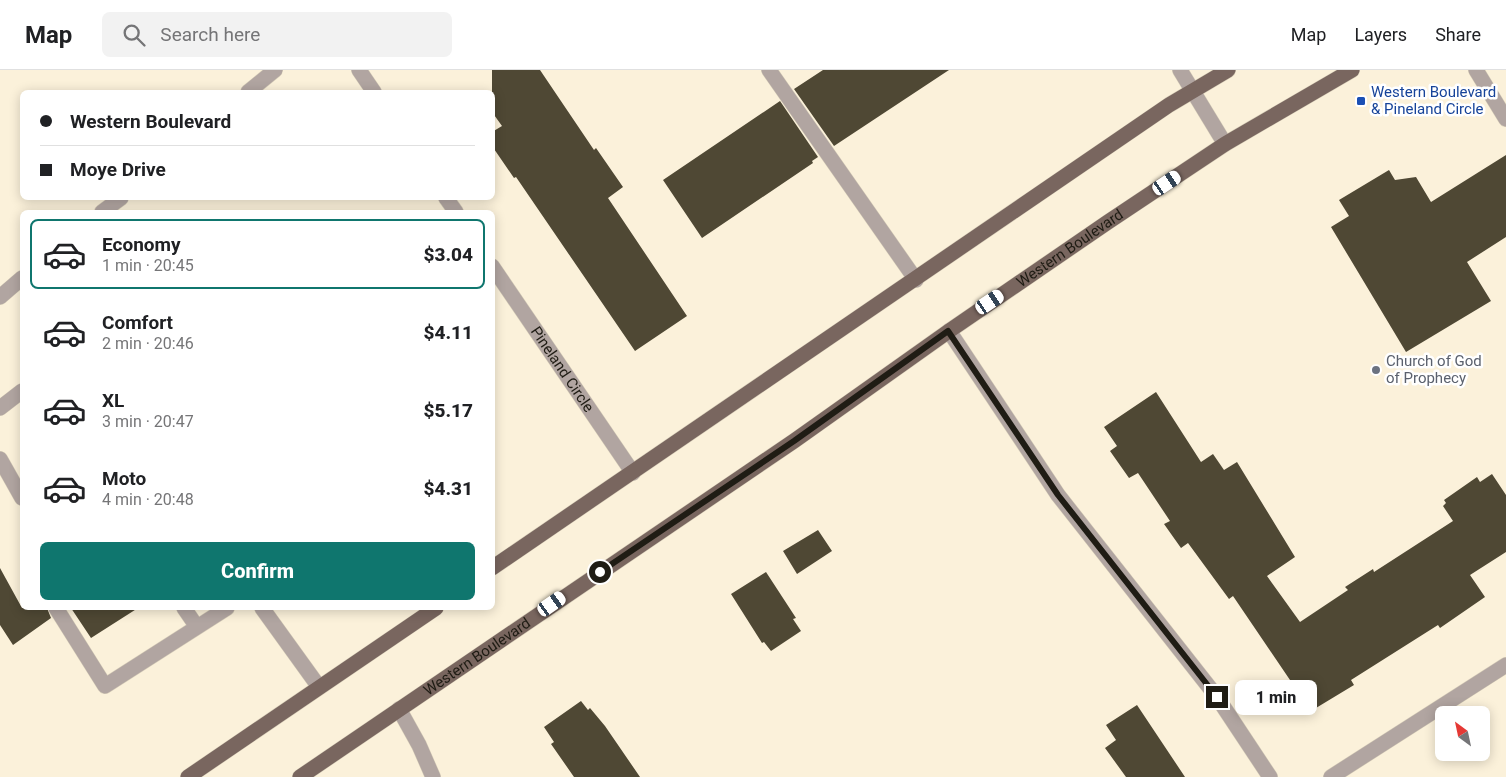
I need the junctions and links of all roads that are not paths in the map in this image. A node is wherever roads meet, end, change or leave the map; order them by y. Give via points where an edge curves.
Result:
1 (276, 70) edge
2 (359, 70) edge
3 (769, 70) edge
4 (1180, 70) edge
5 (1228, 70) edge
6 (1352, 70) edge
7 (1476, 70) edge
8 (251, 90) edge
9 (373, 90) edge
10 (1193, 90) junction
11 (1506, 119) edge
12 (1225, 144) junction
13 (117, 200) edge
14 (105, 210) edge
15 (495, 270) edge
16 (20, 280) edge
17 (916, 280) junction
18 (0, 297) edge
19 (948, 331) junction
20 (20, 393) edge
21 (0, 408) edge
22 (0, 459) edge
23 (633, 473) junction
24 (20, 494) edge
25 (495, 566) edge
26 (57, 610) edge
27 (185, 610) edge
28 (224, 610) edge
29 (263, 610) edge
30 (433, 610) edge
31 (197, 627) junction
32 (1506, 665) edge
33 (319, 687) junction
34 (399, 709) junction
35 (318, 772) edge
36 (188, 777) edge
37 (300, 777) edge
38 (433, 777) edge
39 (1270, 777) edge
40 (1331, 777) edge

1 - 8 street
2 - 9 street
3 - 17 street
4 - 10 street
5 - 10 main road
6 - 12 main road, Western Boulevard
7 - 11 street
10 - 12 street
10 - 17 main road
12 - 19 main road, Western Boulevard
13 - 14 street
15 - 23 street, Pineland Circle
16 - 18 street
17 - 23 main road
19 - 34 main road, Western Boulevard via 794,441
19 - 39 street via 1058,495 1217,697
20 - 21 street
22 - 24 street
23 - 25 main road
26 - 31 street via 105,686
27 - 31 street
28 - 31 street
29 - 33 street
30 - 33 main road
32 - 40 street
33 - 36 main road
34 - 35 main road, Western Boulevard
34 - 38 street
35 - 37 main road, Western Boulevard

